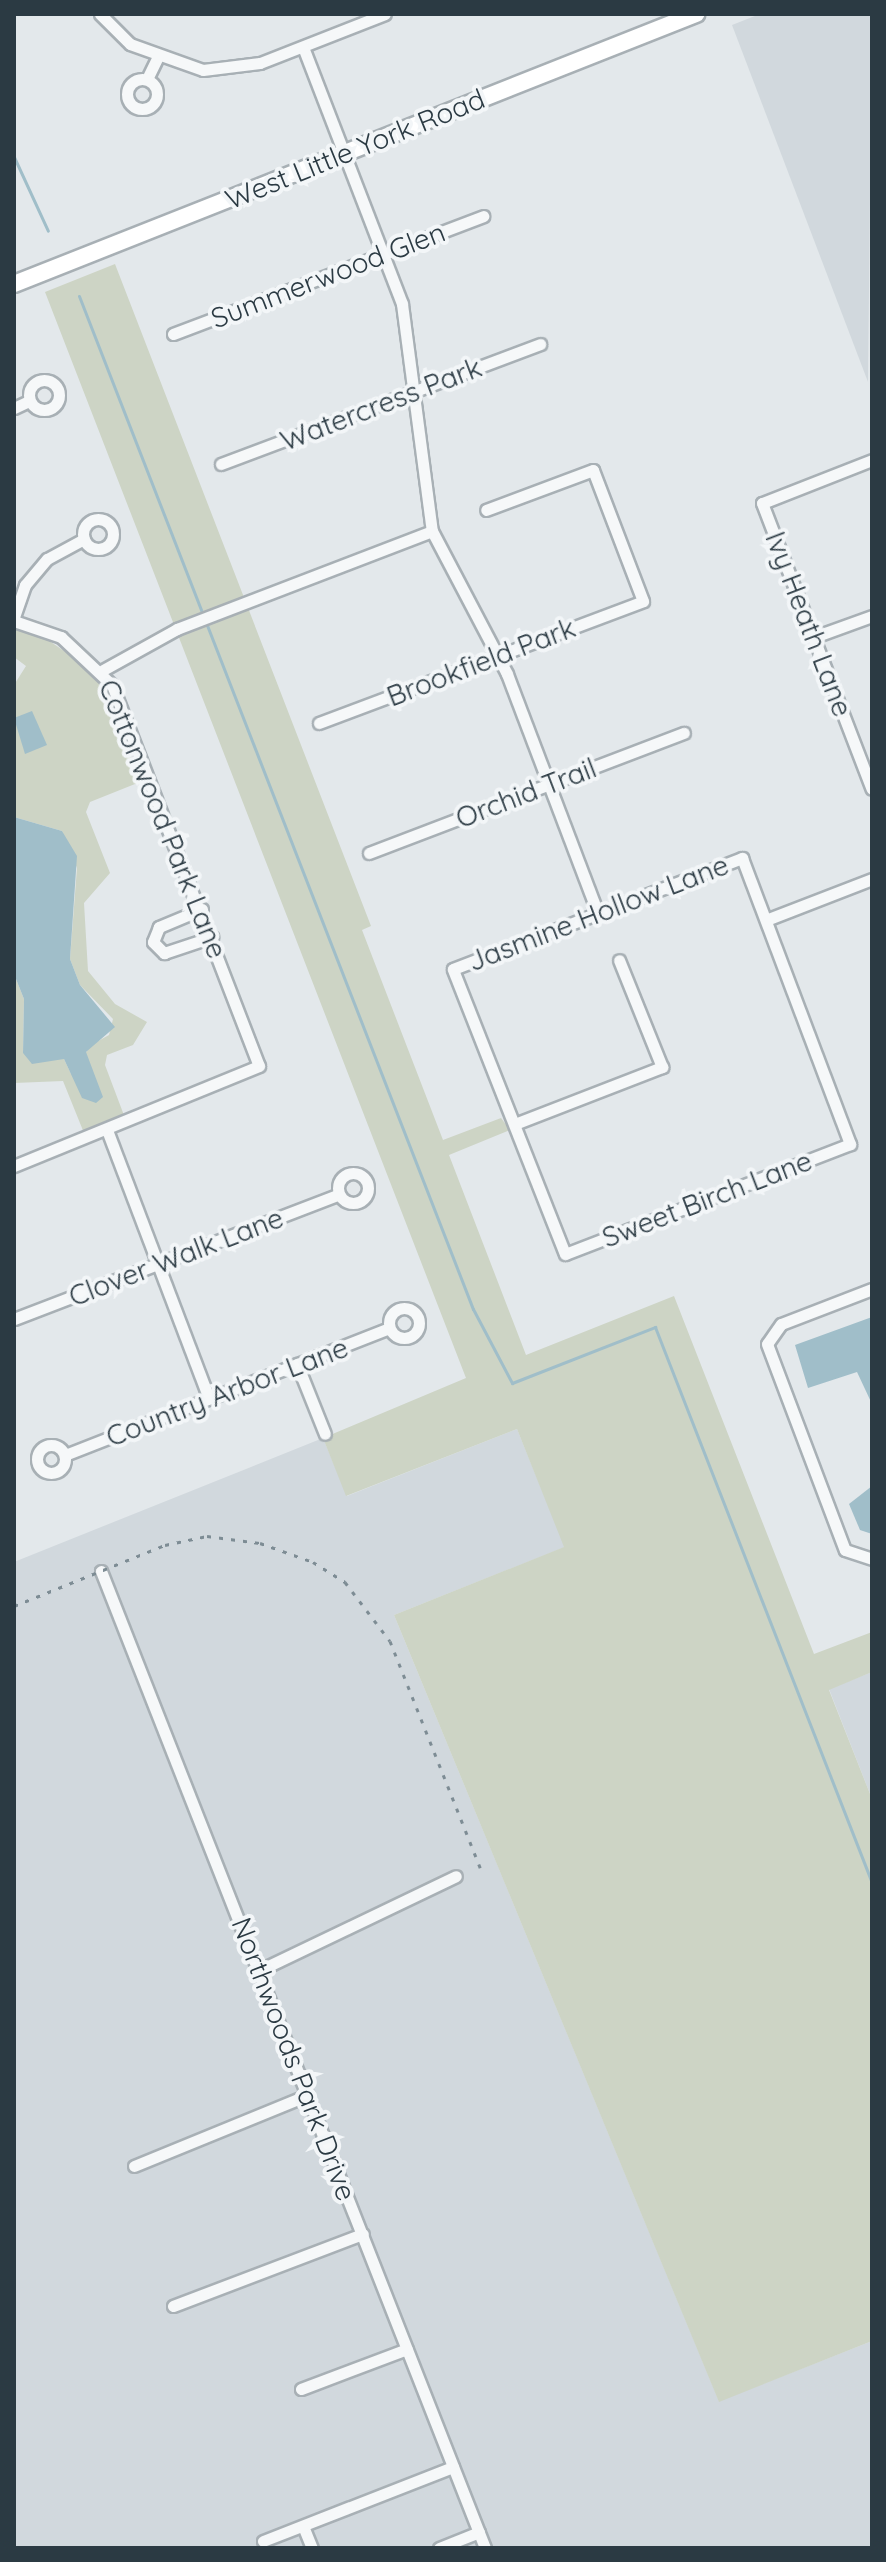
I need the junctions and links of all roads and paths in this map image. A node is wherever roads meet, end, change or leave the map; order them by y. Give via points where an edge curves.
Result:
1 (100, 14) edge
2 (385, 14) edge
3 (696, 14) edge
4 (303, 47) junction
5 (158, 56) junction
6 (147, 79) dead end
7 (346, 152) junction
8 (483, 216) dead end
9 (384, 254) junction
10 (14, 284) edge
11 (173, 334) dead end
12 (540, 344) dead end
13 (414, 391) junction
14 (29, 401) dead end
15 (14, 408) edge
16 (872, 460) edge
17 (221, 464) dead end
18 (486, 510) dead end
19 (432, 531) junction
20 (84, 539) dead end
21 (872, 616) edge
22 (14, 619) edge
23 (814, 637) junction
24 (497, 656) junction
25 (103, 670) junction
26 (319, 723) dead end
27 (684, 733) dead end
28 (868, 768) edge
29 (549, 784) junction
30 (872, 789) edge
31 (369, 853) dead end
32 (872, 879) edge
33 (202, 909) junction
34 (598, 913) junction
35 (766, 920) junction
36 (212, 937) junction
37 (619, 960) dead end
38 (515, 1124) junction
39 (107, 1130) junction
40 (14, 1166) edge
41 (339, 1194) dead end
42 (158, 1264) junction
43 (872, 1289) edge
44 (14, 1319) edge
45 (389, 1328) dead end
46 (297, 1364) junction
47 (209, 1398) junction
48 (325, 1434) dead end
49 (65, 1455) dead end
50 (872, 1559) edge
51 (101, 1571) dead end
52 (456, 1876) dead end
53 (260, 1970) junction
54 (308, 2095) junction
55 (134, 2166) dead end
56 (363, 2234) junction
57 (173, 2306) dead end
58 (407, 2349) junction
59 (301, 2389) dead end
60 (453, 2467) junction
61 (303, 2526) junction
62 (479, 2532) junction
63 (263, 2541) dead end
64 (312, 2548) edge
65 (439, 2548) edge
66 (485, 2548) edge

1 - 5 street via 130,44
2 - 4 street
3 - 7 main road, West Little York Road
4 - 5 street via 260,63 203,70
4 - 7 street
5 - 6 street
7 - 9 street
7 - 10 main road, West Little York Road
8 - 9 street, Summerwood Glen
9 - 11 street, Summerwood Glen
9 - 13 street via 411,345
12 - 13 street, Watercress Park
13 - 17 street, Watercress Park
13 - 19 street
14 - 15 street
16 - 23 street, Ivy Heath Lane via 762,503
18 - 24 street, Brookfield Park via 593,470 643,601
19 - 24 street
19 - 25 street via 177,629
20 - 22 street via 36,571
21 - 23 street
22 - 25 street, Cottonwood Park Lane via 61,637
23 - 28 street, Ivy Heath Lane
24 - 26 street, Brookfield Park
24 - 29 street
25 - 33 street, Cottonwood Park Lane
27 - 29 street, Orchid Trail
28 - 30 street, Ivy Heath Lane
29 - 31 street, Orchid Trail
29 - 34 street
32 - 35 street
33 - 36 street, Cottonwood Park Lane
33 - 36 street via 159,927 153,942 164,953
34 - 35 street, Jasmine Hollow Lane via 742,858
34 - 38 street, Jasmine Hollow Lane via 453,969
35 - 38 street, Sweet Birch Lane via 850,1144 565,1254
36 - 39 street, Cottonwood Park Lane via 259,1066
37 - 38 street via 662,1067
39 - 40 street
39 - 42 street
41 - 42 street, Clover Walk Lane
42 - 44 street, Clover Walk Lane
42 - 47 street
43 - 50 street via 781,1324 767,1344 845,1550 858,1559
45 - 46 street, Country Arbor Lane
46 - 47 street, Country Arbor Lane
46 - 48 street
47 - 49 street, Country Arbor Lane
51 - 53 street, Northwoods Park Drive
52 - 53 street
53 - 54 street, Northwoods Park Drive
54 - 55 street
54 - 56 street, Northwoods Park Drive
56 - 57 street
56 - 58 street, Northwoods Park Drive
58 - 59 street
58 - 60 street, Northwoods Park Drive
60 - 61 street
60 - 62 street, Northwoods Park Drive
61 - 63 street
61 - 64 street
62 - 65 street
62 - 66 street, Northwoods Park Drive

